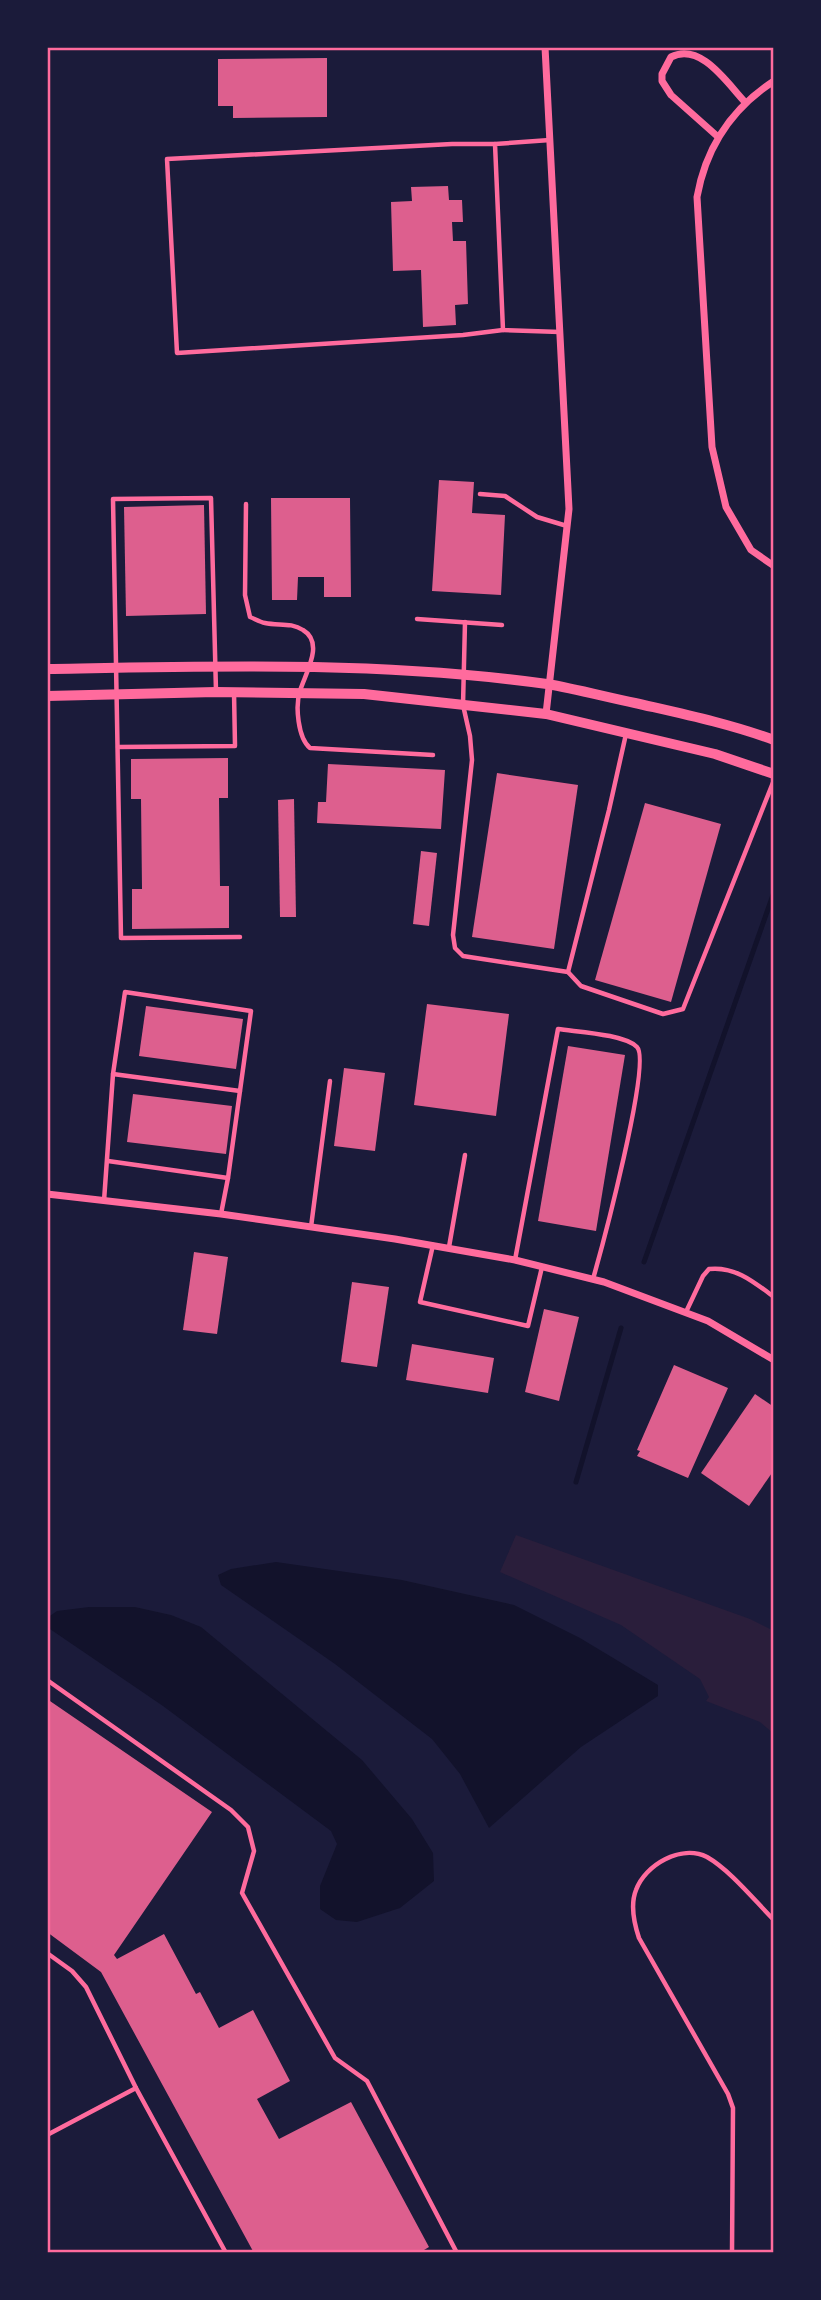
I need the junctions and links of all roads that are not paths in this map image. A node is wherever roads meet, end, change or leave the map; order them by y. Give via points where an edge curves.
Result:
1 (545, 47) edge
2 (774, 81) edge
3 (745, 102) junction
4 (717, 136) junction
5 (550, 140) junction
6 (495, 144) junction
7 (503, 330) junction
8 (560, 332) junction
9 (480, 494) dead end
10 (246, 503) dead end
11 (567, 526) junction
12 (774, 566) edge
13 (417, 619) dead end
14 (465, 622) junction
15 (502, 625) dead end
16 (216, 666) junction
17 (312, 667) junction
18 (117, 668) junction
19 (47, 669) edge
20 (464, 676) junction
21 (548, 685) junction
22 (216, 692) junction
23 (234, 692) junction
24 (299, 693) junction
25 (117, 695) junction
26 (47, 696) edge
27 (463, 705) junction
28 (546, 714) junction
29 (626, 733) junction
30 (774, 740) edge
31 (118, 747) junction
32 (433, 754) dead end
33 (774, 777) edge
34 (240, 937) dead end
35 (568, 972) junction
36 (113, 1074) junction
37 (330, 1081) dead end
38 (240, 1091) junction
39 (465, 1155) dead end
40 (108, 1161) junction
41 (228, 1178) junction
42 (47, 1194) edge
43 (104, 1202) junction
44 (220, 1214) junction
45 (311, 1228) junction
46 (433, 1245) junction
47 (449, 1247) junction
48 (515, 1260) junction
49 (542, 1267) junction
50 (592, 1280) junction
51 (774, 1297) edge
52 (686, 1312) junction
53 (774, 1360) edge
54 (47, 1680) edge
55 (774, 1920) edge
56 (47, 1953) edge
57 (136, 2088) junction
58 (47, 2135) edge
59 (226, 2253) edge
60 (457, 2253) edge
61 (732, 2253) edge

1 - 5 street
2 - 3 street
3 - 4 street
3 - 4 street via 704,60 687,53 671,57 662,74 666,87
4 - 12 street via 697,197 712,447 726,507 751,550
5 - 6 lane
5 - 8 street
6 - 7 lane
6 - 7 lane via 167,159 177,353
7 - 8 lane
8 - 11 street
9 - 11 lane via 505,496 537,517
10 - 17 lane via 245,595 250,617 305,631 312,642
11 - 21 street
13 - 14 lane
14 - 15 lane
14 - 20 lane
16 - 17 street
16 - 18 street
16 - 18 lane via 211,498 113,499
16 - 22 lane
17 - 20 street
17 - 24 lane
18 - 19 street
18 - 25 lane
20 - 21 street
20 - 27 lane
21 - 28 street
21 - 30 street via 730,724
22 - 23 street
22 - 25 street
23 - 24 street
23 - 31 lane via 235,746
24 - 27 street via 365,694
24 - 32 lane via 300,734 310,748
25 - 26 street
25 - 31 lane
27 - 28 street
27 - 35 lane via 472,760 455,948 463,956
28 - 29 street
29 - 33 street via 716,754
29 - 35 lane
31 - 34 lane via 121,938
33 - 35 lane via 683,1009 663,1014 581,986
36 - 38 lane
36 - 38 lane via 125,992 251,1011
36 - 40 lane
37 - 45 lane
38 - 41 lane
39 - 47 lane
40 - 41 lane
40 - 43 lane
41 - 44 lane
42 - 43 street
43 - 44 street
44 - 45 street
45 - 46 street
46 - 47 street
46 - 49 lane via 420,1302 528,1326
47 - 48 street
48 - 49 street
48 - 50 lane via 558,1029 624,1040 641,1055 638,1085 611,1217
49 - 50 street
50 - 52 street
51 - 52 lane via 736,1271 709,1269
52 - 53 street
54 - 60 lane via 231,1810 248,1827 254,1850 242,1893 335,2058 367,2081
55 - 61 lane via 720,1867 690,1852 665,1859 635,1890 634,1923 639,1938 733,2108
56 - 57 lane via 86,1987
57 - 58 lane
57 - 59 lane

